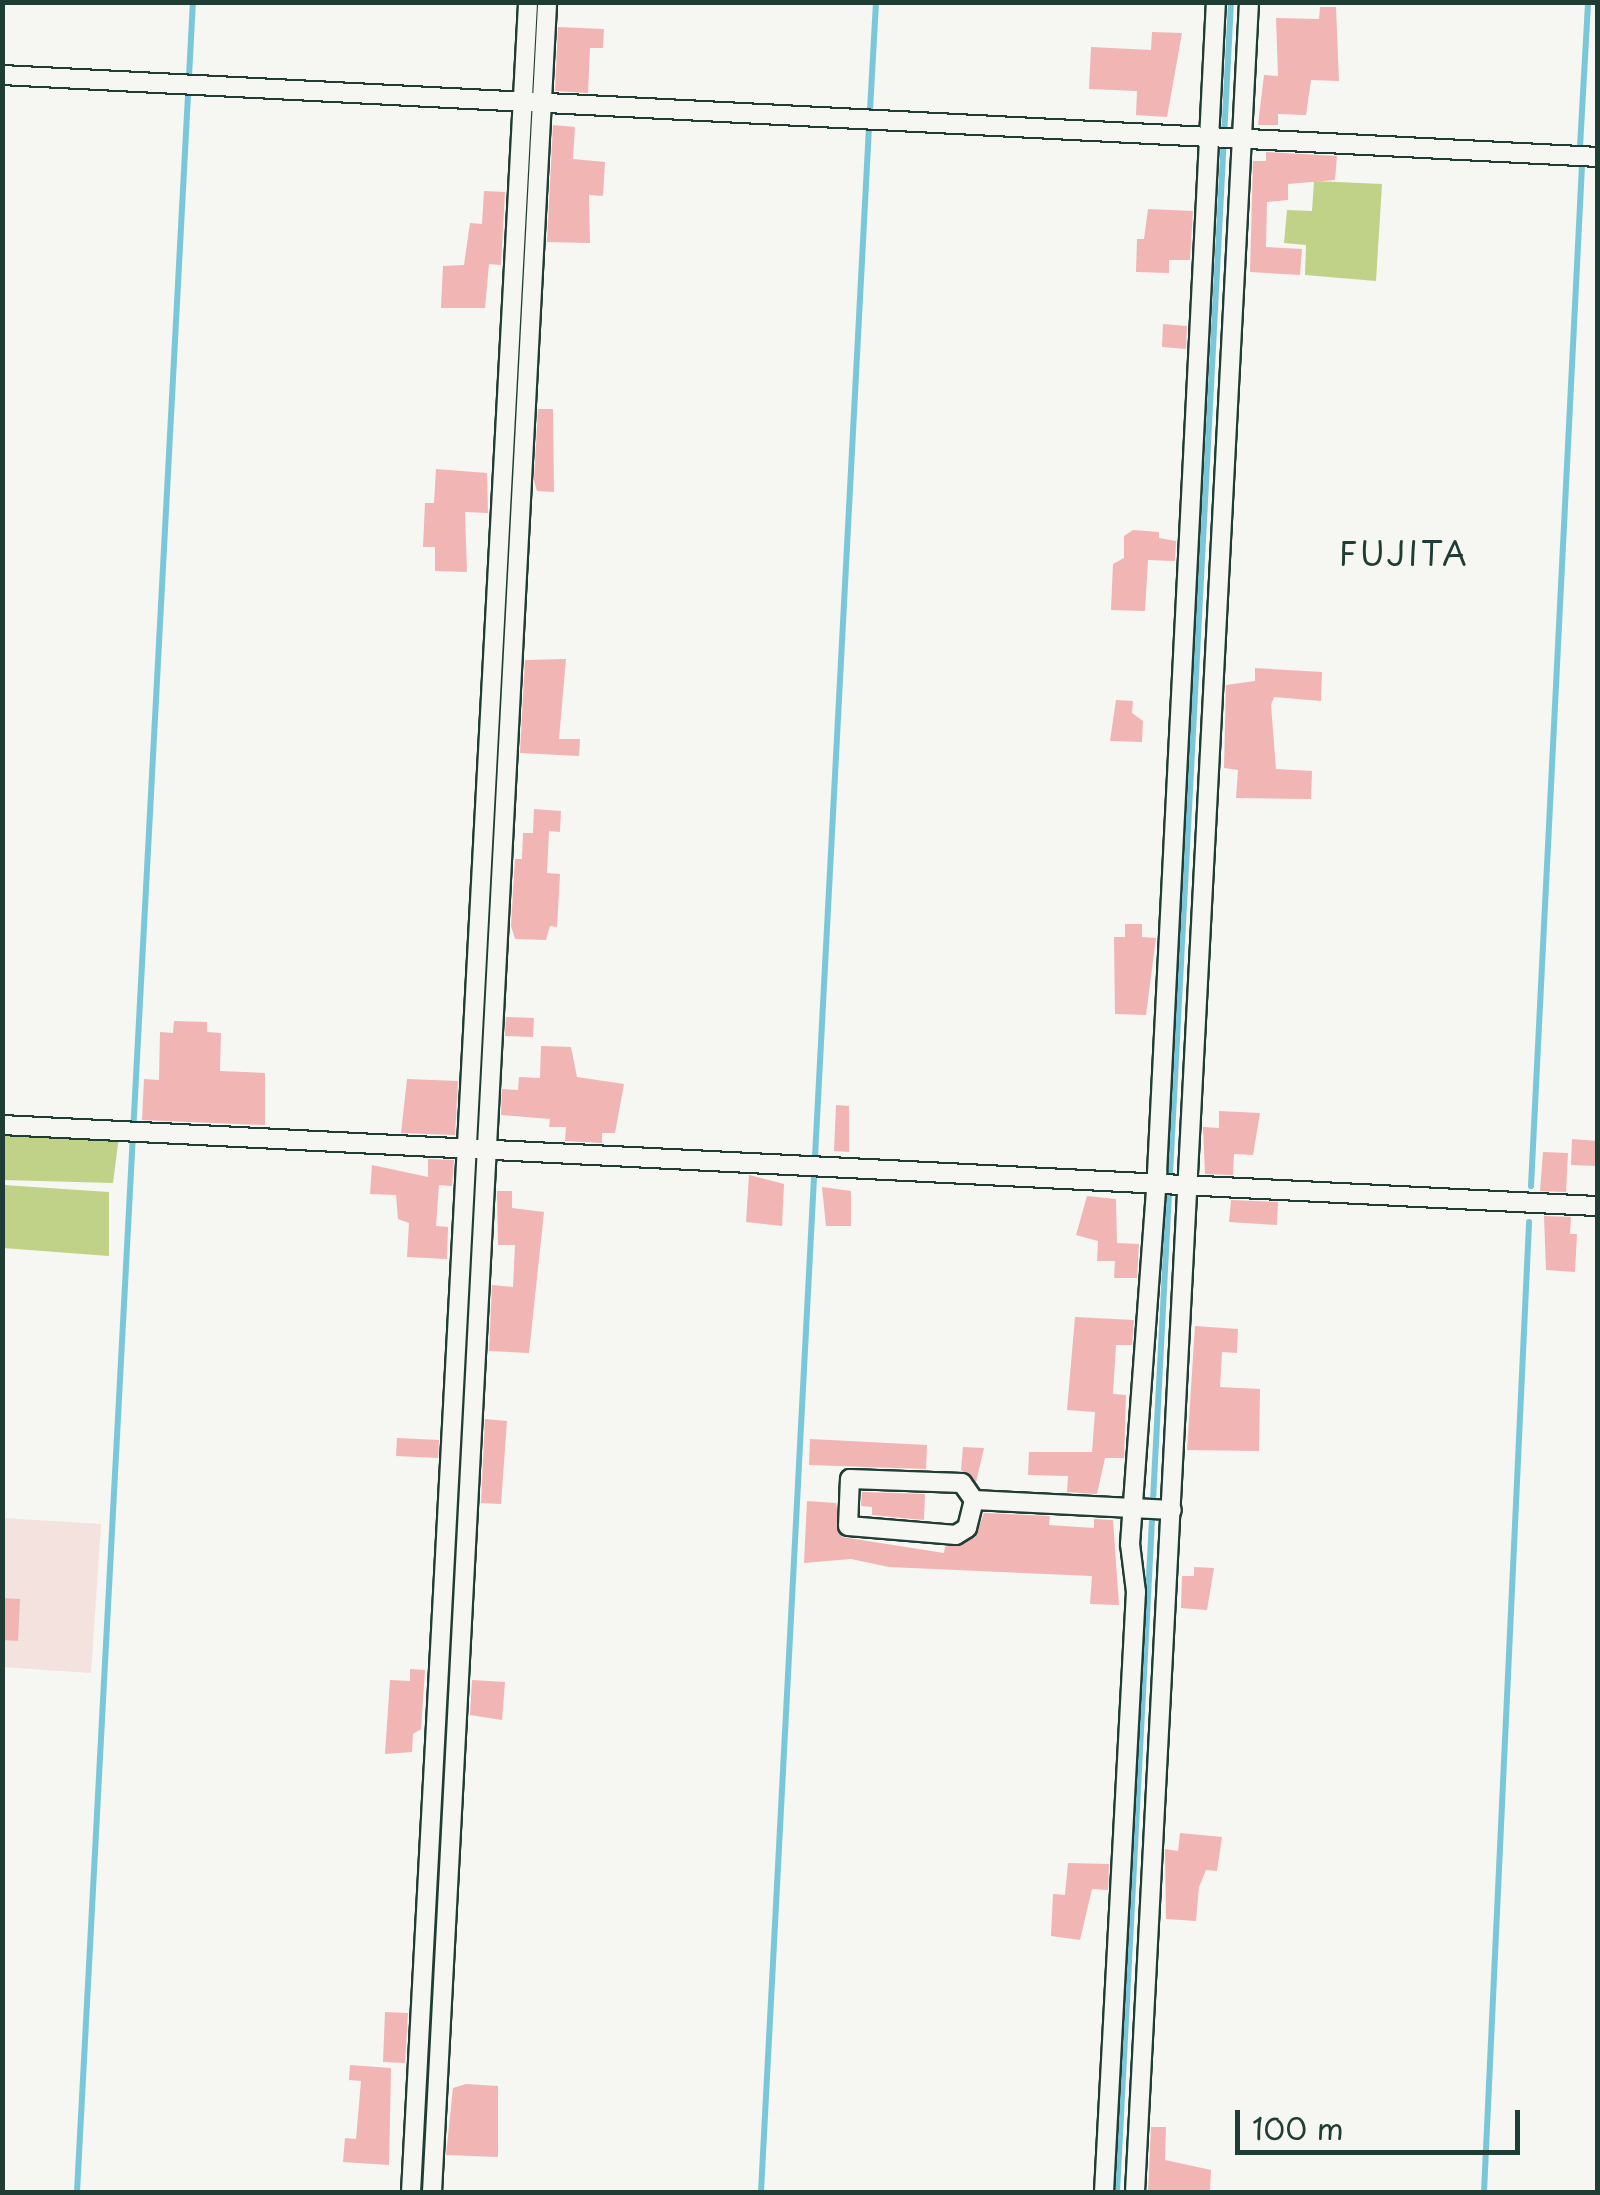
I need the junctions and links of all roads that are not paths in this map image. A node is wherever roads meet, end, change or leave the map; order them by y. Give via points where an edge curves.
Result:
1 (528, 2) edge
2 (547, 2) edge
3 (1216, 2) edge
4 (1248, 2) edge
5 (2, 75) edge
6 (533, 101) junction
7 (1225, 136) junction
8 (1598, 157) edge
9 (2, 1125) edge
10 (478, 1147) junction
11 (1174, 1182) junction
12 (1598, 1206) edge
13 (1160, 1412) junction
14 (1157, 1463) junction
15 (974, 1500) junction
16 (1154, 1509) junction
17 (1150, 1576) junction
18 (411, 2192) edge
19 (432, 2192) edge
20 (1104, 2192) edge
21 (1135, 2192) edge

1 - 6 street
2 - 6 street
3 - 7 street
4 - 7 street
5 - 6 street
6 - 7 street
6 - 10 street
7 - 8 street
7 - 11 street
7 - 11 street
9 - 10 street
10 - 11 street
10 - 18 street
10 - 19 street
11 - 12 street
11 - 13 street
11 - 13 street
13 - 14 street
13 - 14 street
14 - 16 street
14 - 16 street
15 - 15 street via 962,1483 850,1479 848,1526 956,1535 968,1528
15 - 16 street
16 - 17 street
16 - 17 street
17 - 20 street
17 - 21 street

